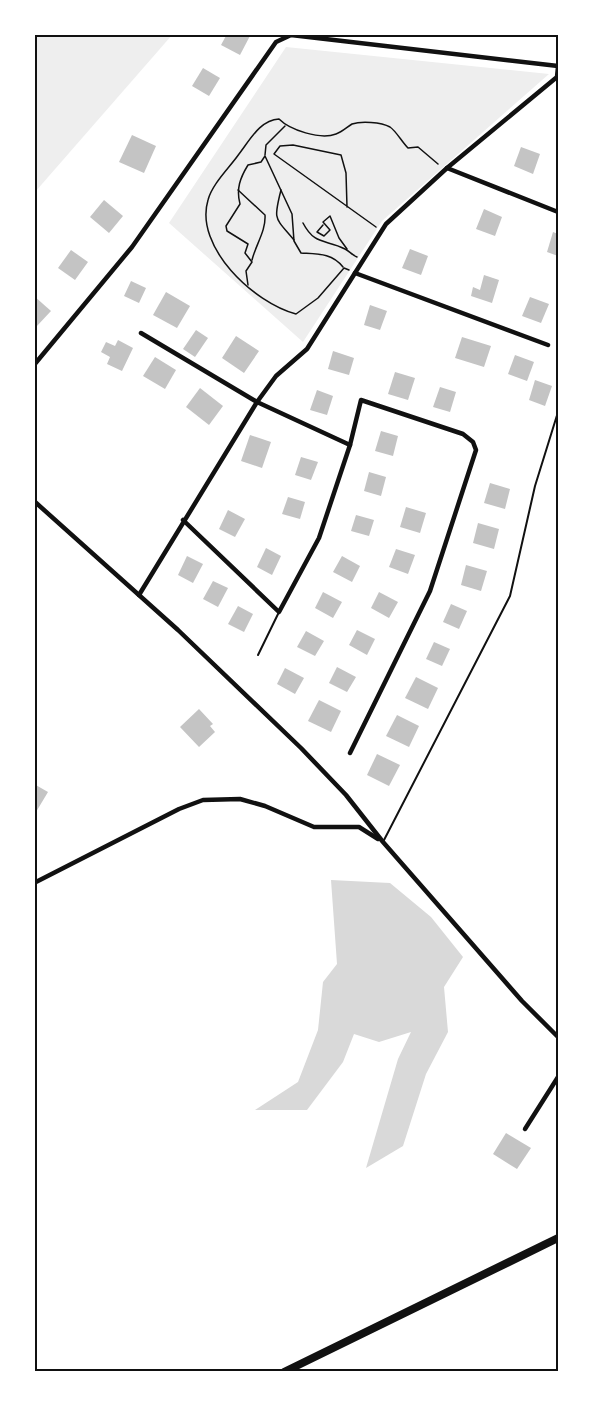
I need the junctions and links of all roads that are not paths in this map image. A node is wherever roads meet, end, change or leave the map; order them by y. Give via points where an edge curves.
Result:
1 (558, 66) edge
2 (447, 168) junction
3 (558, 212) edge
4 (355, 273) junction
5 (141, 333) dead end
6 (548, 345) dead end
7 (34, 365) edge
8 (257, 402) junction
9 (558, 412) edge
10 (350, 445) junction
11 (34, 501) edge
12 (183, 520) junction
13 (139, 595) junction
14 (279, 612) junction
15 (258, 655) dead end
16 (350, 753) dead end
17 (383, 842) junction
18 (34, 883) edge
19 (558, 1037) edge
20 (558, 1077) edge
21 (525, 1129) dead end
22 (558, 1238) edge
23 (284, 1371) edge

1 - 2 street via 557,77
1 - 7 street via 291,35 276,42 132,247
2 - 3 street
2 - 4 street via 381,231
4 - 6 street
4 - 8 street via 308,349 276,376
5 - 8 street
8 - 10 street
8 - 12 street
9 - 17 lane via 535,486 510,596
10 - 14 street via 319,538
10 - 16 street via 361,400 463,434 476,450 430,591
11 - 13 street
12 - 13 street
12 - 14 street
13 - 17 street via 301,748 346,795
14 - 15 lane
17 - 18 street via 359,827 315,827 240,799 203,800
17 - 19 street
20 - 21 street
22 - 23 main road

